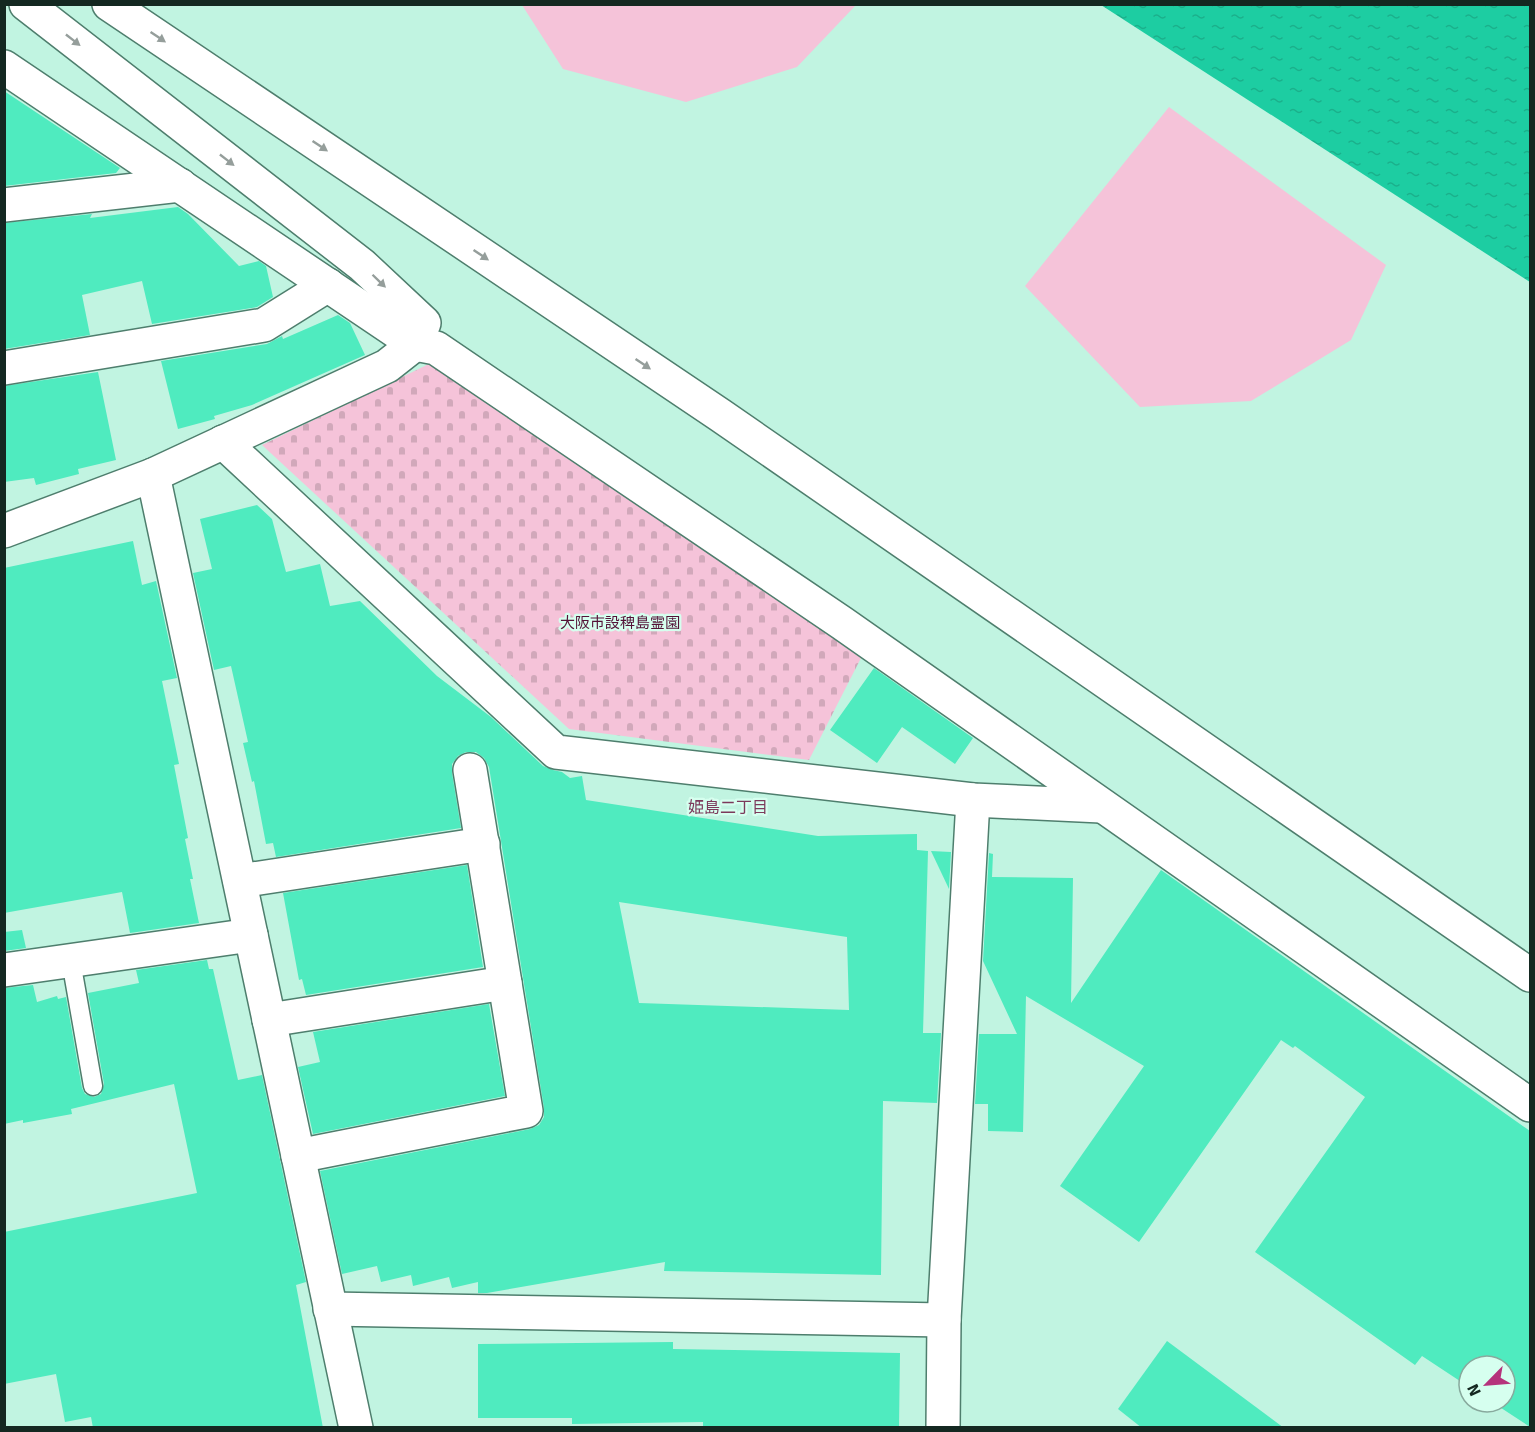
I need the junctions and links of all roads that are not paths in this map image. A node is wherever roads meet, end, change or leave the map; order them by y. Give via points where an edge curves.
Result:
1 (26, 4) edge
2 (109, 4) edge
3 (4, 67) edge
4 (180, 185) junction
5 (4, 205) edge
6 (328, 285) junction
7 (415, 344) junction
8 (4, 368) edge
9 (223, 442) junction
10 (153, 475) junction
11 (4, 531) edge
12 (470, 770) dead end
13 (973, 800) junction
14 (1101, 806) junction
15 (483, 844) junction
16 (240, 881) junction
17 (250, 935) junction
18 (71, 961) junction
19 (4, 970) edge
20 (1530, 975) edge
21 (505, 983) junction
22 (269, 1020) junction
23 (93, 1086) dead end
24 (1530, 1105) edge
25 (298, 1156) junction
26 (330, 1310) junction
27 (944, 1320) junction
28 (356, 1428) edge
29 (943, 1428) edge

1 -> 7 street via 362,265 424,324
2 -> 20 street via 720,415
3 - 4 street
4 - 5 street
4 - 6 street
6 - 7 street
6 - 8 street via 264,325
7 - 9 street via 387,366
7 - 14 street via 436,348 842,623
9 - 10 street
9 - 13 street via 556,752
10 - 11 street
10 - 16 street
12 - 15 street
13 - 14 street
13 - 27 street
14 - 24 street
15 - 16 street
15 - 21 street
16 - 17 street
17 - 18 street
17 - 22 street
18 - 19 street
18 - 23 lane
21 - 22 street
21 - 25 street via 526,1111
22 - 25 street
25 - 26 street
26 - 27 street
26 - 28 street
27 - 29 street

